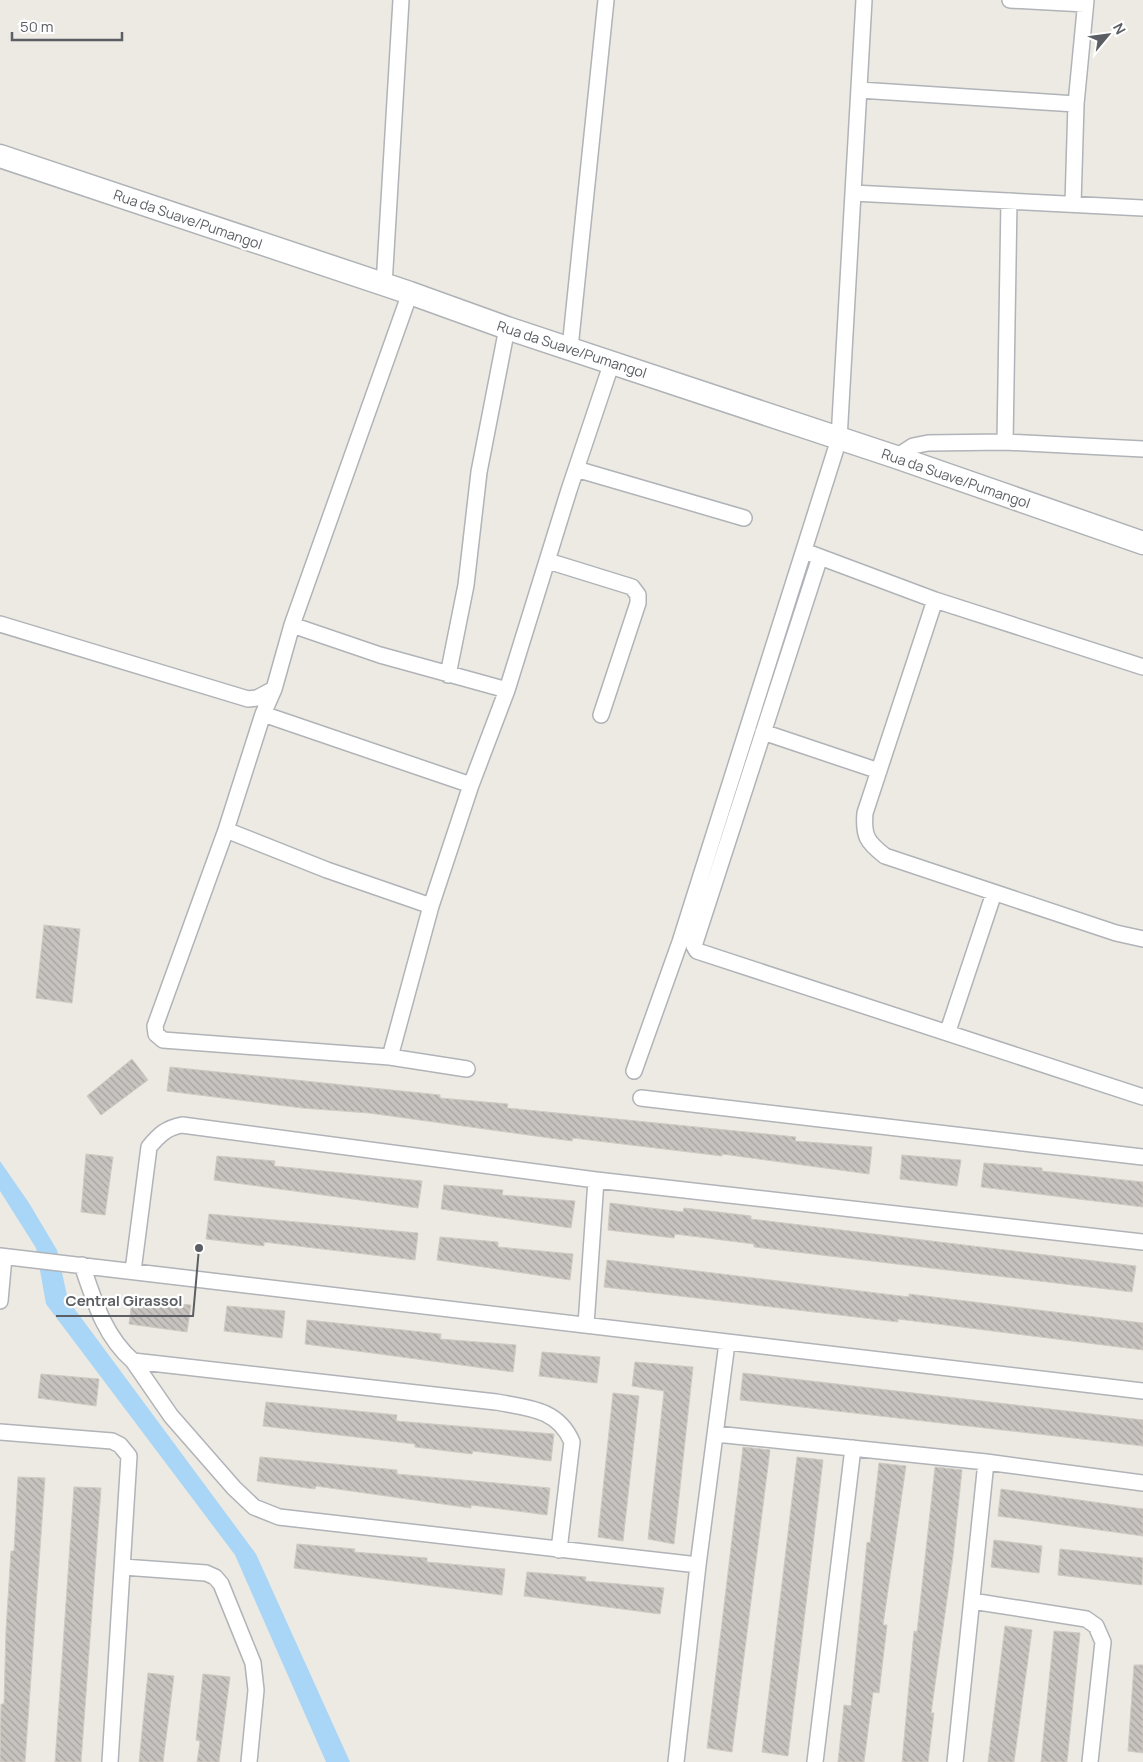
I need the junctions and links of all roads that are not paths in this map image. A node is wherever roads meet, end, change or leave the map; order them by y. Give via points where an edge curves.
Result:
1 (401, 0) edge
2 (606, 0) edge
3 (864, 0) edge
4 (1010, 0) edge
5 (1086, 2) edge
6 (859, 90) junction
7 (1076, 104) junction
8 (0, 156) edge
9 (853, 193) junction
10 (1009, 201) junction
11 (1074, 204) junction
12 (1143, 208) edge
13 (384, 285) junction
14 (410, 293) junction
15 (507, 328) junction
16 (570, 348) junction
17 (612, 362) junction
18 (839, 439) junction
19 (1005, 442) junction
20 (1143, 449) edge
21 (896, 457) junction
22 (576, 470) junction
23 (744, 518) dead end
24 (1143, 543) edge
25 (803, 551) junction
26 (820, 557) junction
27 (548, 562) junction
28 (936, 600) junction
29 (0, 624) edge
30 (292, 625) junction
31 (1143, 667) edge
32 (448, 675) junction
33 (274, 690) junction
34 (507, 690) junction
35 (263, 714) junction
36 (601, 715) dead end
37 (763, 732) junction
38 (879, 771) junction
39 (472, 785) junction
40 (226, 830) junction
41 (994, 893) junction
42 (431, 906) junction
43 (1143, 939) edge
44 (948, 1032) junction
45 (390, 1057) junction
46 (467, 1069) dead end
47 (634, 1070) dead end
48 (1143, 1097) edge
49 (640, 1098) dead end
50 (1143, 1157) edge
51 (596, 1180) junction
52 (1143, 1242) edge
53 (2, 1256) edge
54 (82, 1266) junction
55 (133, 1271) junction
56 (0, 1301) edge
57 (586, 1325) junction
58 (727, 1343) junction
59 (133, 1361) junction
60 (1143, 1390) edge
61 (0, 1432) edge
62 (716, 1434) junction
63 (852, 1448) junction
64 (986, 1462) junction
65 (1143, 1483) edge
66 (559, 1550) junction
67 (698, 1565) junction
68 (123, 1567) junction
69 (972, 1601) junction
70 (110, 1762) edge
71 (249, 1762) edge
72 (676, 1762) edge
73 (815, 1762) edge
74 (955, 1762) edge
75 (1090, 1762) edge

1 - 13 street
2 - 16 street
3 - 6 street
4 - 5 street
5 - 7 street
6 - 7 street
6 - 9 street
7 - 11 street
8 - 13 street, Rua da Suave/Pumangol
9 - 10 street
9 - 18 street
10 - 11 street
10 - 19 street
11 - 12 street
13 - 14 street, Rua da Suave/Pumangol
14 - 15 street, Rua da Suave/Pumangol
14 - 30 street
15 - 16 street, Rua da Suave/Pumangol
15 - 32 street via 479,472 466,585
16 - 17 street, Rua da Suave/Pumangol
17 - 18 street, Rua da Suave/Pumangol
17 - 22 street
18 - 21 street, Rua da Suave/Pumangol
18 - 25 street
19 - 20 street
19 - 21 street via 920,444
21 - 24 street, Rua da Suave/Pumangol
22 - 23 street
22 - 27 street
25 - 26 street
25 - 47 street via 680,942
26 - 28 street
26 - 37 street
27 - 34 street
27 - 36 street via 632,587 638,595
28 - 31 street
28 - 38 street
29 - 33 street via 248,699
30 - 32 street
30 - 33 street
32 - 34 street
33 - 35 street
34 - 39 street
35 - 39 street
35 - 40 street
37 - 38 street
37 - 44 street via 694,946 697,951
38 - 41 street via 865,814 863,832 872,846 885,856
39 - 42 street
40 - 42 street
40 - 45 street via 155,1026 156,1034 163,1040
41 - 43 street
41 - 44 street
42 - 45 street
44 - 48 street
45 - 46 street
49 - 50 street
51 - 52 street
51 - 55 street via 182,1125 160,1133 149,1147
51 - 57 street
53 - 54 street
53 - 56 street
54 - 55 street
54 - 59 street via 101,1318 118,1349
55 - 57 street
57 - 58 street
58 - 60 street
58 - 62 street
59 - 66 street via 171,1416 254,1507 279,1517
59 - 66 street via 496,1402 530,1408 558,1420 572,1442
61 - 68 street via 112,1441 126,1451 129,1456
62 - 63 street
62 - 67 street
63 - 64 street
63 - 73 street
64 - 65 street
64 - 69 street
66 - 67 street
67 - 72 street
68 - 70 street
68 - 71 street via 206,1573 221,1584 253,1663 256,1690
69 - 74 street
69 - 75 street via 1086,1619 1096,1626 1103,1642

